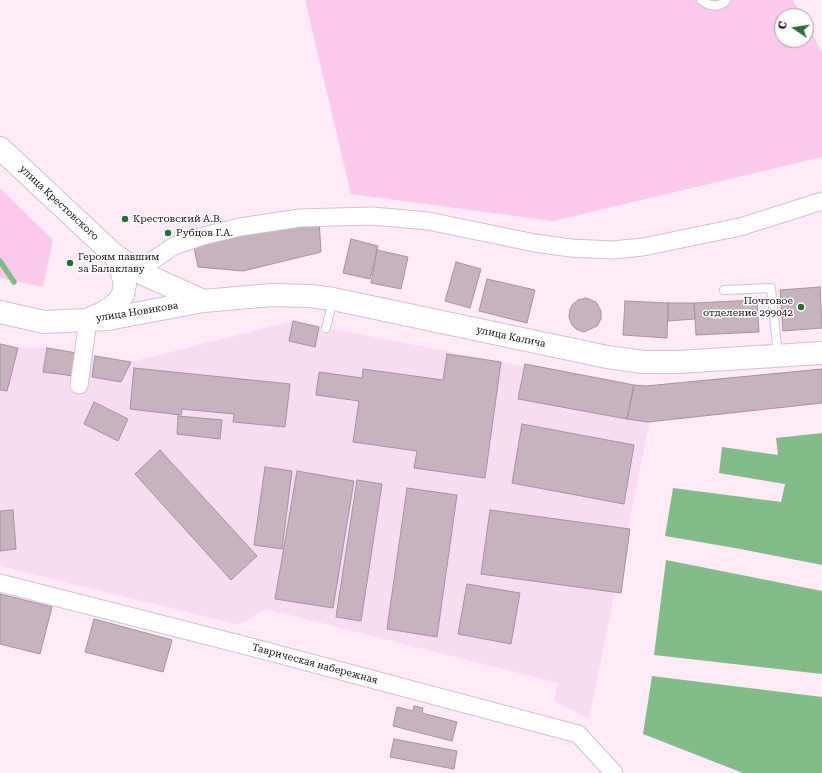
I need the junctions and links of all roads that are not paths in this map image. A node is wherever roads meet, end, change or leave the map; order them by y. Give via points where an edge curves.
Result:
1 (701, 0) edge
2 (726, 0) edge
3 (0, 148) edge
4 (822, 201) edge
5 (112, 253) junction
6 (137, 271) junction
7 (724, 290) dead end
8 (333, 299) junction
9 (202, 301) junction
10 (0, 312) edge
11 (88, 320) junction
12 (326, 328) dead end
13 (822, 353) edge
14 (778, 356) junction
15 (79, 385) dead end
16 (0, 583) edge
17 (614, 773) edge

1 - 2 lane via 716,6
3 - 5 main road, улица Крестовского
4 - 6 street via 740,227 643,247 612,250 535,243 428,221 372,216 300,218 240,227 203,236 174,246
5 - 6 main road, улица Крестовского
5 - 11 main road via 119,263 125,284 123,294 112,308
6 - 9 main road, улица Крестовского
7 - 14 lane via 771,288
8 - 9 main road, улица Калича via 272,295
8 - 12 lane
8 - 14 main road, улица Калича via 606,357 644,362
9 - 11 main road, улица Новикова via 108,319
10 - 11 main road, улица Новикова via 44,322
11 - 15 street
13 - 14 main road, улица Калича
16 - 17 street, Таврическая набережная via 578,734

